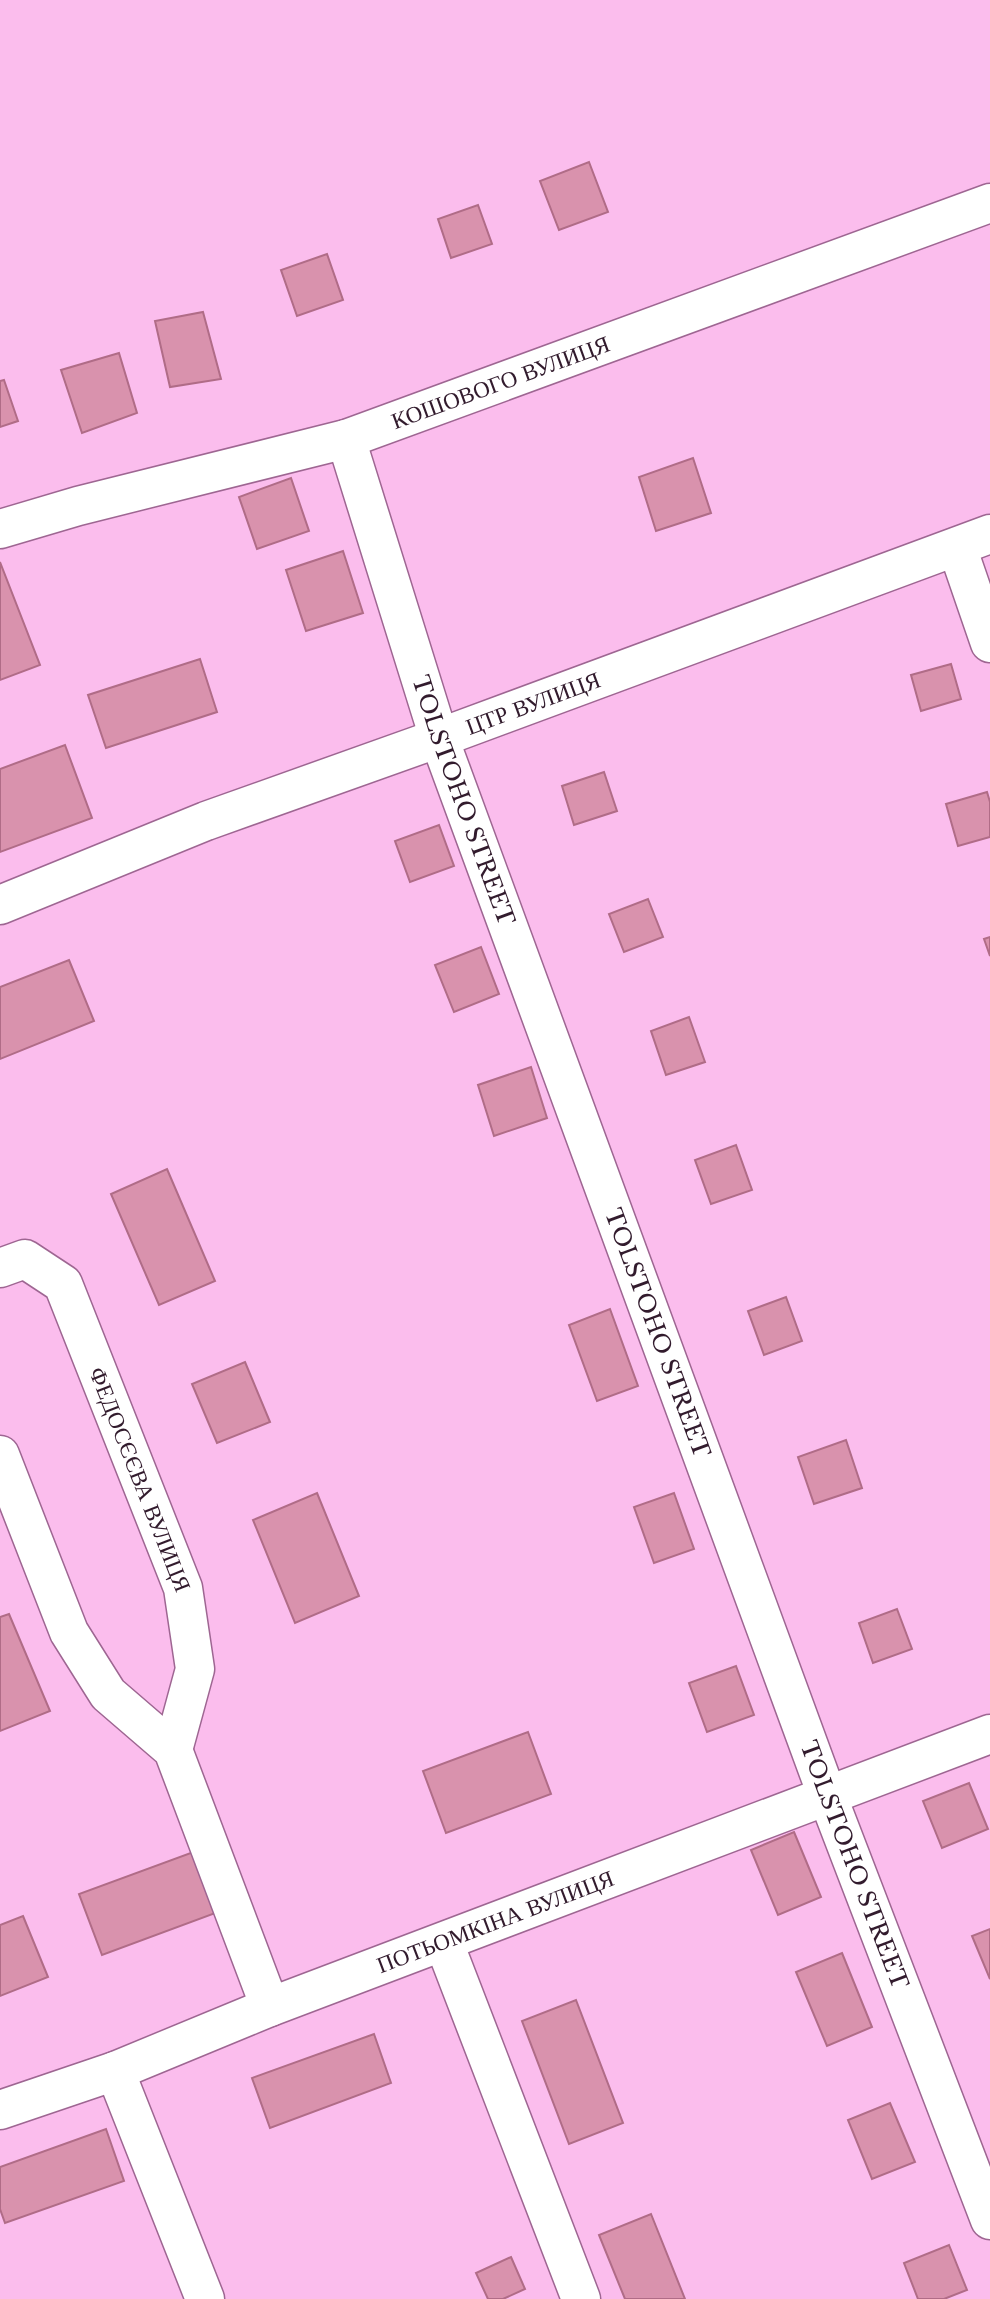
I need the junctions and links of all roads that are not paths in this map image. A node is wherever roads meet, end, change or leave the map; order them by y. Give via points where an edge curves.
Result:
1 (990, 203) edge
2 (346, 439) junction
3 (0, 529) edge
4 (974, 541) edge
5 (990, 643) edge
6 (439, 738) junction
7 (0, 905) edge
8 (0, 1268) edge
9 (0, 1455) edge
10 (990, 1734) edge
11 (173, 1750) junction
12 (827, 1795) junction
13 (443, 1943) junction
14 (270, 2007) junction
15 (115, 2071) junction
16 (0, 2110) edge
17 (990, 2220) edge
18 (205, 2299) edge
19 (581, 2299) edge

1 - 2 street, КОШОВОГО ВУЛИЦЯ
2 - 3 street, КОШОВОГО ВУЛИЦЯ
2 - 6 street, TOLSTOHO STREET
4 - 5 street
4 - 6 street, ЦТР ВУЛИЦЯ
6 - 7 street, ЦТР ВУЛИЦЯ via 206,821
6 - 12 street, TOLSTOHO STREET
8 - 11 street, ФЕДОСЄЄВА ВУЛИЦЯ via 24,1259 63,1284 183,1588 195,1669
9 - 11 street via 69,1632 108,1695
10 - 12 street, ПОТЬОМКІНА ВУЛИЦЯ
11 - 14 street
12 - 13 street, ПОТЬОМКІНА ВУЛИЦЯ
12 - 17 street, TOLSTOHO STREET
13 - 14 street, ПОТЬОМКІНА ВУЛИЦЯ
13 - 19 street
14 - 15 street, ПОТЬОМКІНА ВУЛИЦЯ
15 - 16 street, ПОТЬОМКІНА ВУЛИЦЯ
15 - 18 street

